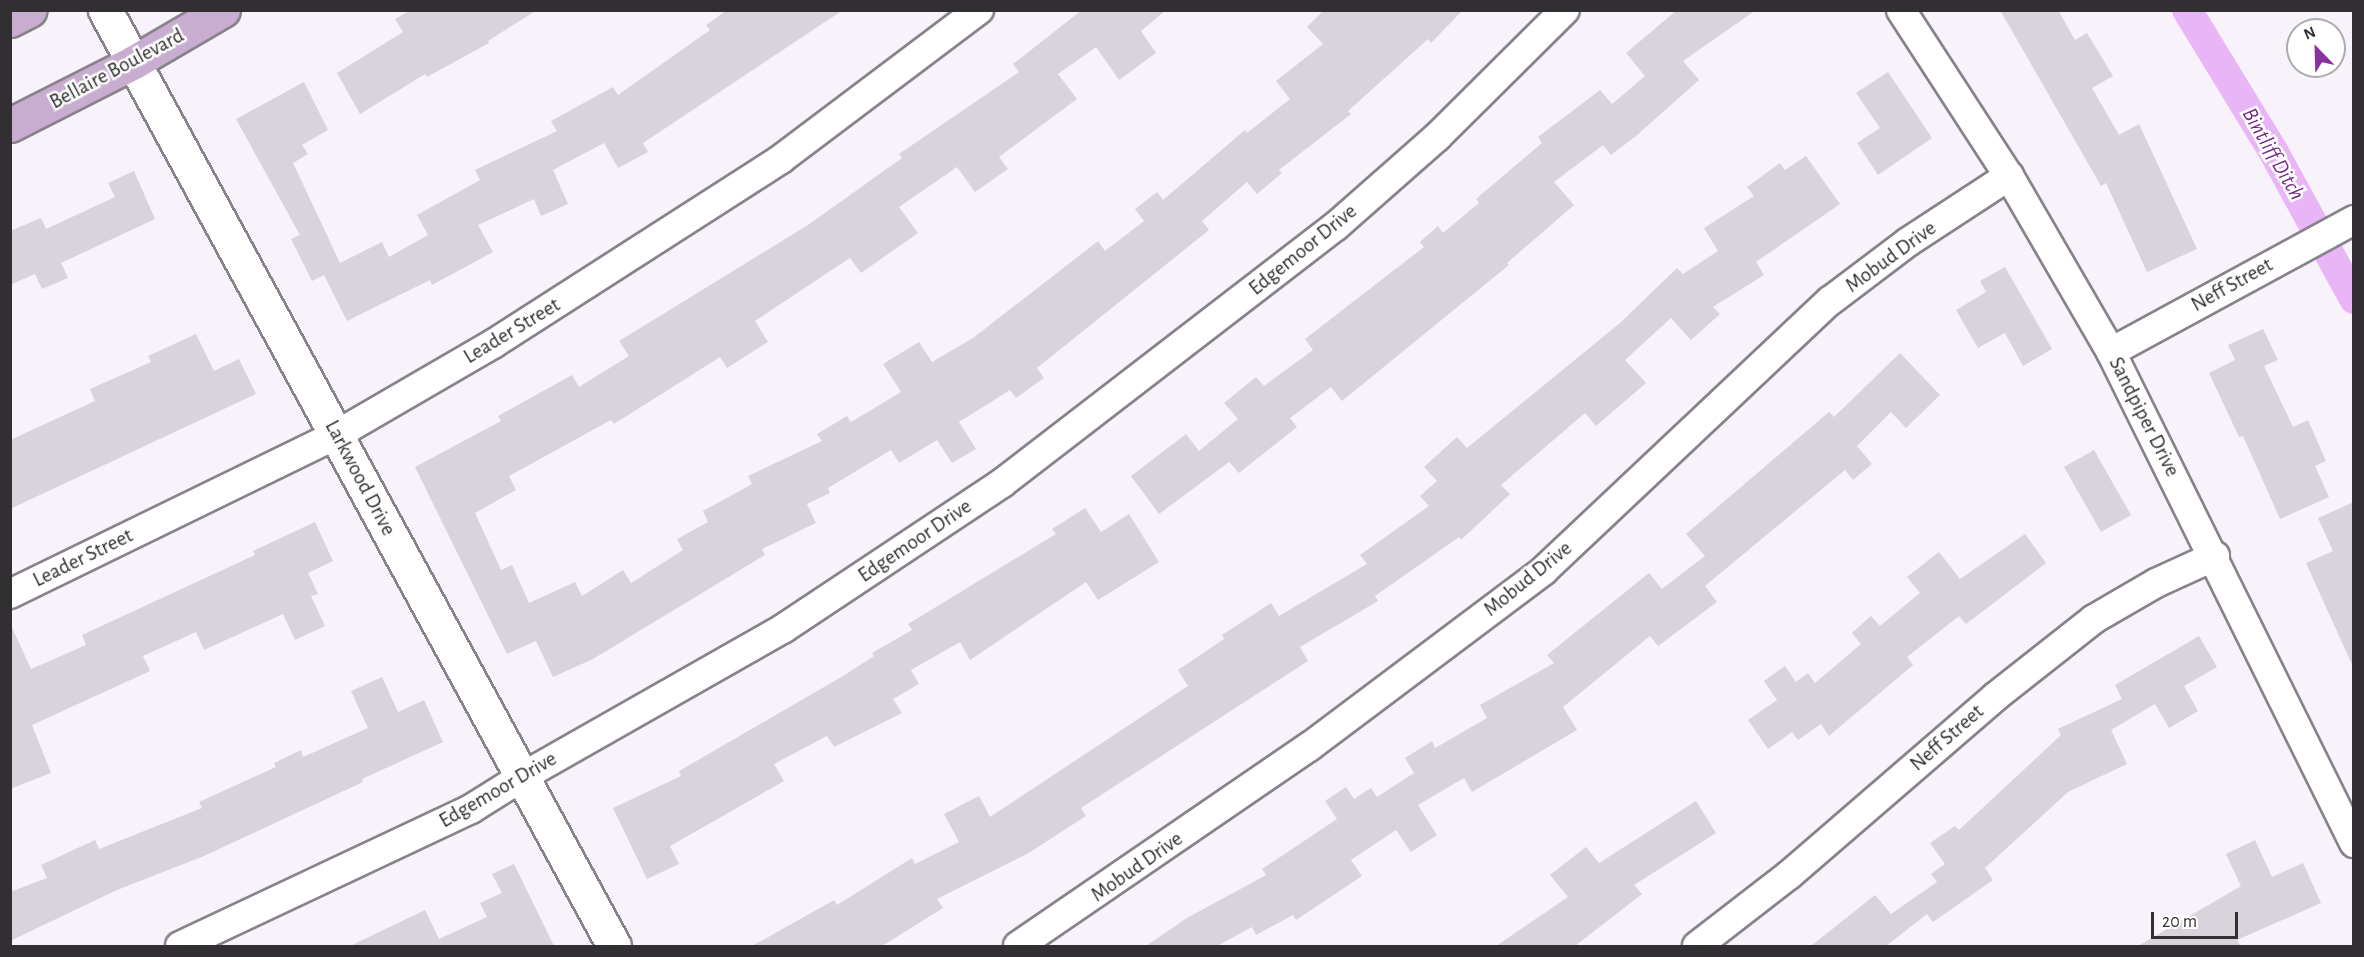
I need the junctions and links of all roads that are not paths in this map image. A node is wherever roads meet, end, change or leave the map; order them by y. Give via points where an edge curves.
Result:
1 (30, 10) edge
2 (105, 10) edge
3 (223, 10) edge
4 (979, 10) edge
5 (1565, 10) edge
6 (1901, 10) edge
7 (10, 20) edge
8 (134, 62) junction
9 (10, 125) edge
10 (2009, 176) junction
11 (2349, 223) edge
12 (2111, 352) junction
13 (336, 435) junction
14 (2215, 556) junction
15 (10, 594) edge
16 (522, 777) junction
17 (2354, 843) edge
18 (180, 946) edge
19 (614, 946) edge
20 (1018, 946) edge
21 (1697, 946) edge

1 - 7 main road
2 - 8 street, Larkwood Drive
3 - 8 main road, Bellaire Boulevard
4 - 13 street, Leader Street via 781,159 494,344
5 - 16 street, Edgemoor Drive via 1437,137 1336,226 1002,483 784,628
6 - 10 street, Sandpiper Drive
8 - 9 main road, Bellaire Boulevard
8 - 13 street, Larkwood Drive
10 - 12 street, Sandpiper Drive
10 - 20 street, Mobud Drive via 1908,242 1830,301 1543,571 1309,747
11 - 12 street, Neff Street
12 - 14 street, Sandpiper Drive
13 - 15 street, Leader Street
13 - 16 street, Larkwood Drive
14 - 17 street, Sandpiper Drive
14 - 21 street, Neff Street via 2156,583 2094,619 1995,697 1789,875
16 - 18 street, Edgemoor Drive via 471,810
16 - 19 street, Larkwood Drive

